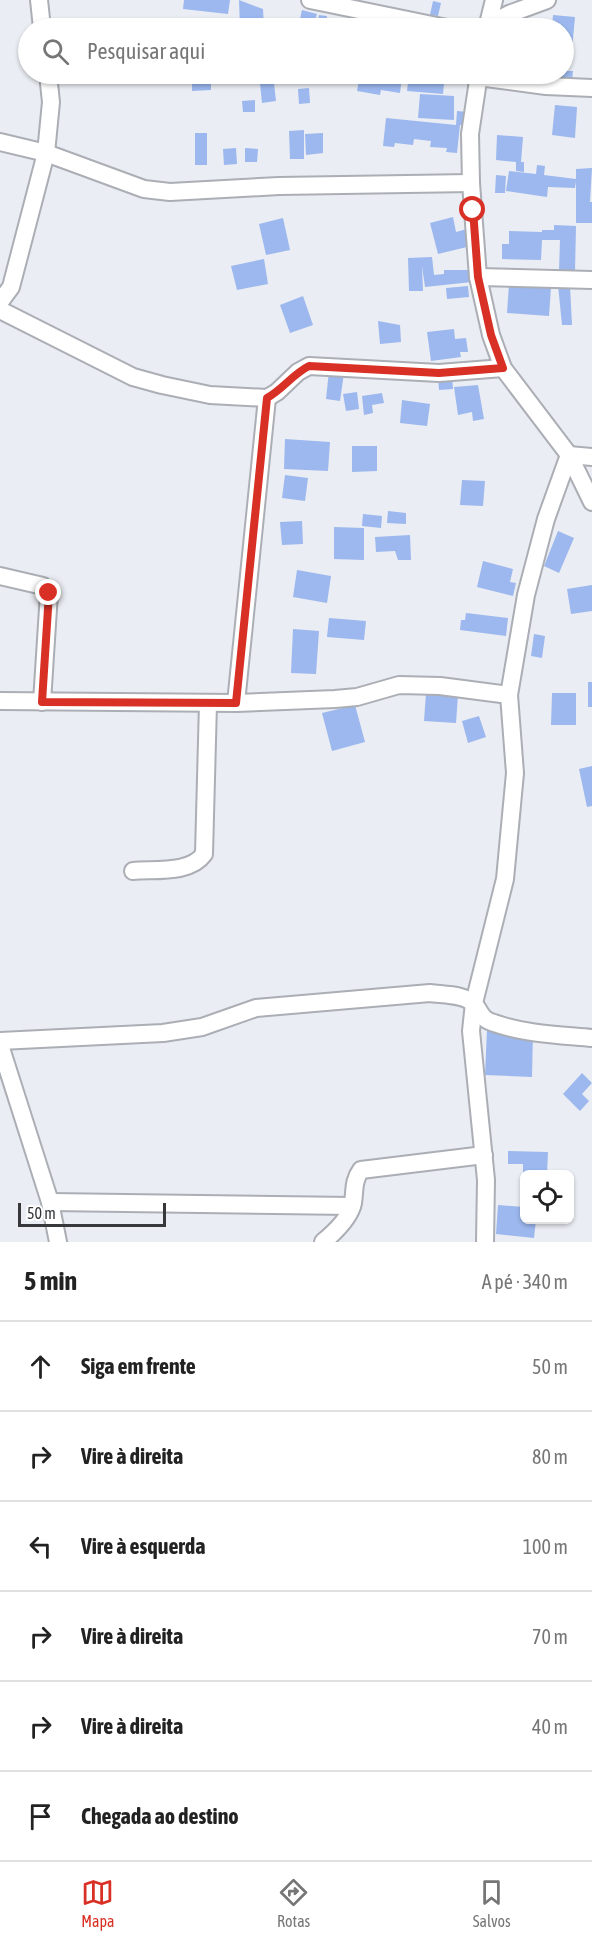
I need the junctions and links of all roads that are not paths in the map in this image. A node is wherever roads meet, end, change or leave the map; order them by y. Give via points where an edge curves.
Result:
1 (39, 0) edge
2 (310, 0) edge
3 (494, 0) edge
4 (547, 0) edge
5 (41, 18) edge
6 (398, 18) edge
7 (488, 18) edge
8 (502, 18) edge
9 (49, 84) edge
10 (477, 84) edge
11 (534, 84) edge
12 (592, 88) edge
13 (0, 142) edge
14 (46, 153) junction
15 (471, 183) junction
16 (478, 277) junction
17 (592, 280) edge
18 (0, 302) edge
19 (0, 310) edge
20 (503, 368) junction
21 (267, 398) junction
22 (569, 455) junction
23 (592, 457) edge
24 (592, 502) edge
25 (0, 576) edge
26 (509, 695) junction
27 (0, 701) edge
28 (42, 702) junction
29 (208, 703) junction
30 (236, 703) junction
31 (133, 870) dead end
32 (474, 1003) junction
33 (592, 1038) edge
34 (0, 1043) edge
35 (484, 1155) junction
36 (50, 1202) junction
37 (352, 1206) junction
38 (58, 1242) edge
39 (323, 1242) edge
40 (485, 1242) edge

1 - 5 street
2 - 6 street
3 - 7 street
4 - 8 street
9 - 14 street
10 - 15 street via 470,134
11 - 12 street
13 - 14 street
14 - 15 street via 144,189 170,192
14 - 18 street via 11,287
15 - 16 street
16 - 17 street
16 - 20 street
19 - 21 street via 133,377 210,395
20 - 21 street via 439,373 309,366
20 - 22 street
21 - 30 street
22 - 23 street
22 - 24 street
22 - 26 street via 546,519 526,595
25 - 28 street via 43,585 49,593
26 - 30 street via 399,685 357,697
26 - 32 street via 515,773 506,879
27 - 28 street
28 - 29 street
29 - 30 street
29 - 31 street via 204,854 187,867
32 - 33 street via 480,1015 512,1029
32 - 34 street via 459,996 430,993 256,1008 202,1028 163,1033
32 - 35 street via 471,1031
34 - 36 street
35 - 37 street via 361,1170 355,1178
35 - 40 street
36 - 37 street
36 - 38 street
37 - 39 street via 337,1230

